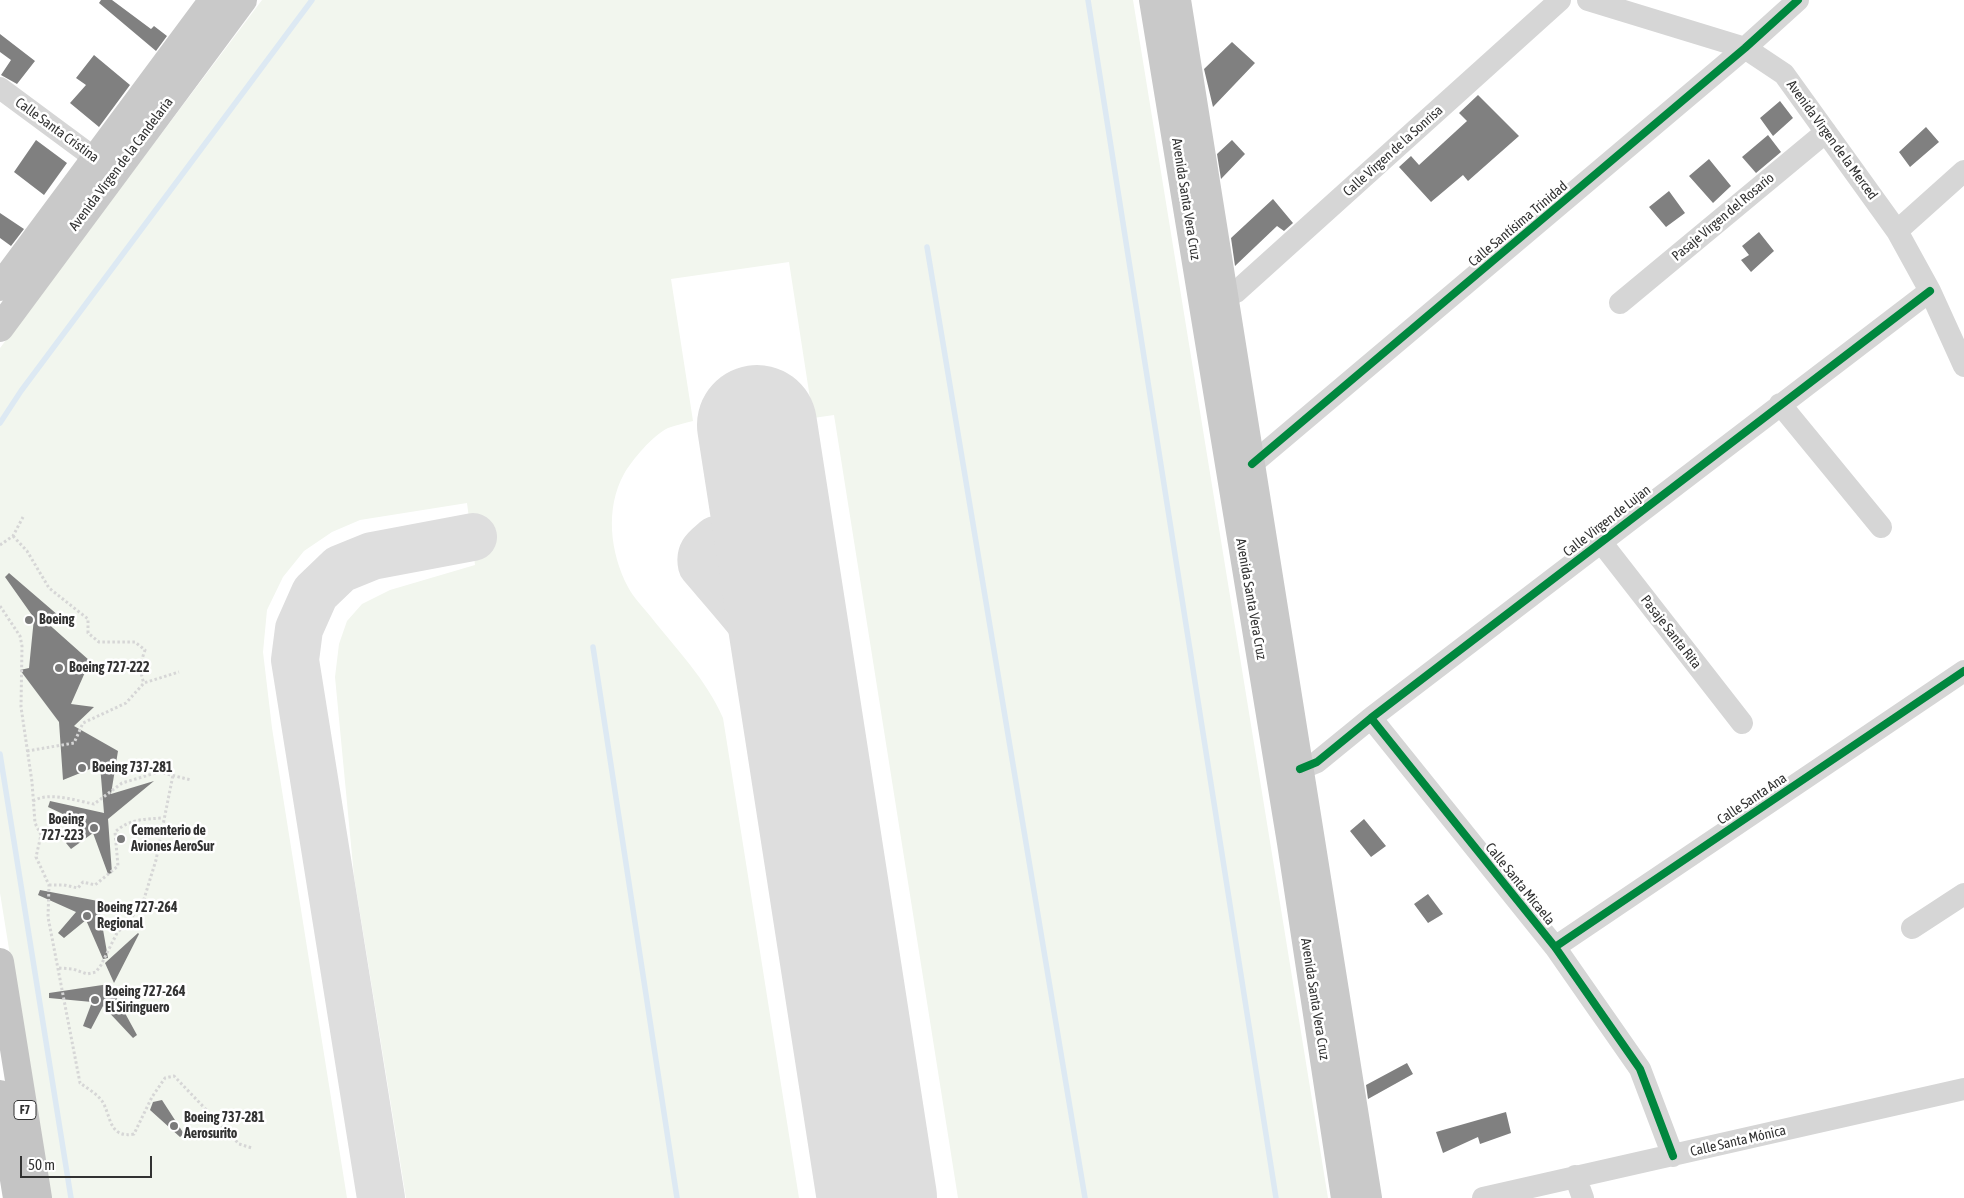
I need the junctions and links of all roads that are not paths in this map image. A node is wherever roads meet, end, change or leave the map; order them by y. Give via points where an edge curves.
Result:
1 (213, 0) edge
2 (243, 0) edge
3 (1153, 0) edge
4 (1177, 0) edge
5 (1560, 0) edge
6 (1588, 0) edge
7 (1798, 0) edge
8 (1745, 48) junction
9 (0, 88) edge
10 (1826, 132) junction
11 (104, 165) junction
12 (1964, 171) edge
13 (1897, 231) junction
14 (0, 287) edge
15 (1930, 291) junction
16 (1224, 298) junction
17 (1620, 303) dead end
18 (0, 328) edge
19 (1964, 366) edge
20 (1780, 404) junction
21 (1252, 464) junction
22 (1881, 527) dead end
23 (1601, 542) junction
24 (1964, 671) edge
25 (1371, 718) junction
26 (1742, 723) dead end
27 (1300, 769) junction
28 (1964, 894) edge
29 (1912, 928) dead end
30 (1555, 947) junction
31 (0, 963) edge
32 (5, 1022) edge
33 (1964, 1089) edge
34 (0, 1094) edge
35 (1673, 1156) junction
36 (1575, 1176) junction
37 (17, 1198) edge
38 (38, 1198) edge
39 (1345, 1198) edge
40 (1368, 1198) edge
41 (1483, 1198) edge
42 (1583, 1198) edge

1 - 11 main road, Avenida Virgen de la Candelaria
2 - 11 main road, Avenida Virgen de la Candelaria
3 - 39 main road, Avenida Santa Vera Cruz
4 - 16 main road, Avenida Santa Vera Cruz
5 - 16 street, Calle Virgen de la Sonrisa via 1236,292
6 - 8 street, Avenida Virgen de la Merced
7 - 8 street, Calle Santísima Trinidad
8 - 10 street, Avenida Virgen de la Merced via 1784,74
8 - 21 street, Calle Santísima Trinidad
9 - 11 street, Calle Santa Cristina
10 - 13 street, Avenida Virgen de la Merced
10 - 17 street, Pasaje Virgen del Rosario
11 - 14 main road, Avenida Virgen de la Candelaria
11 - 18 main road, Avenida Virgen de la Candelaria
12 - 13 street
13 - 15 street, Avenida Virgen de la Merced
15 - 19 street, Avenida Virgen de la Merced
15 - 20 street, Calle Virgen de Lujan
16 - 21 main road, Avenida Santa Vera Cruz
20 - 22 street
20 - 23 street, Calle Virgen de Lujan
21 - 27 main road, Avenida Santa Vera Cruz
23 - 25 street, Calle Virgen de Lujan
23 - 26 street, Pasaje Santa Rita
24 - 30 street, Calle Santa Ana
25 - 27 street, Calle Virgen de Lujan via 1317,762
25 - 30 street, Calle Santa Micaela
27 - 40 main road, Avenida Santa Vera Cruz
28 - 29 street
30 - 35 street, Calle Santa Micaela via 1640,1069
31 - 32 highway, F7
32 - 38 highway, F7
33 - 35 street, Calle Santa Mónica
34 - 37 highway, F7
35 - 36 street, Calle Santa Mónica
36 - 41 street, Calle Santa Mónica
36 - 42 street

